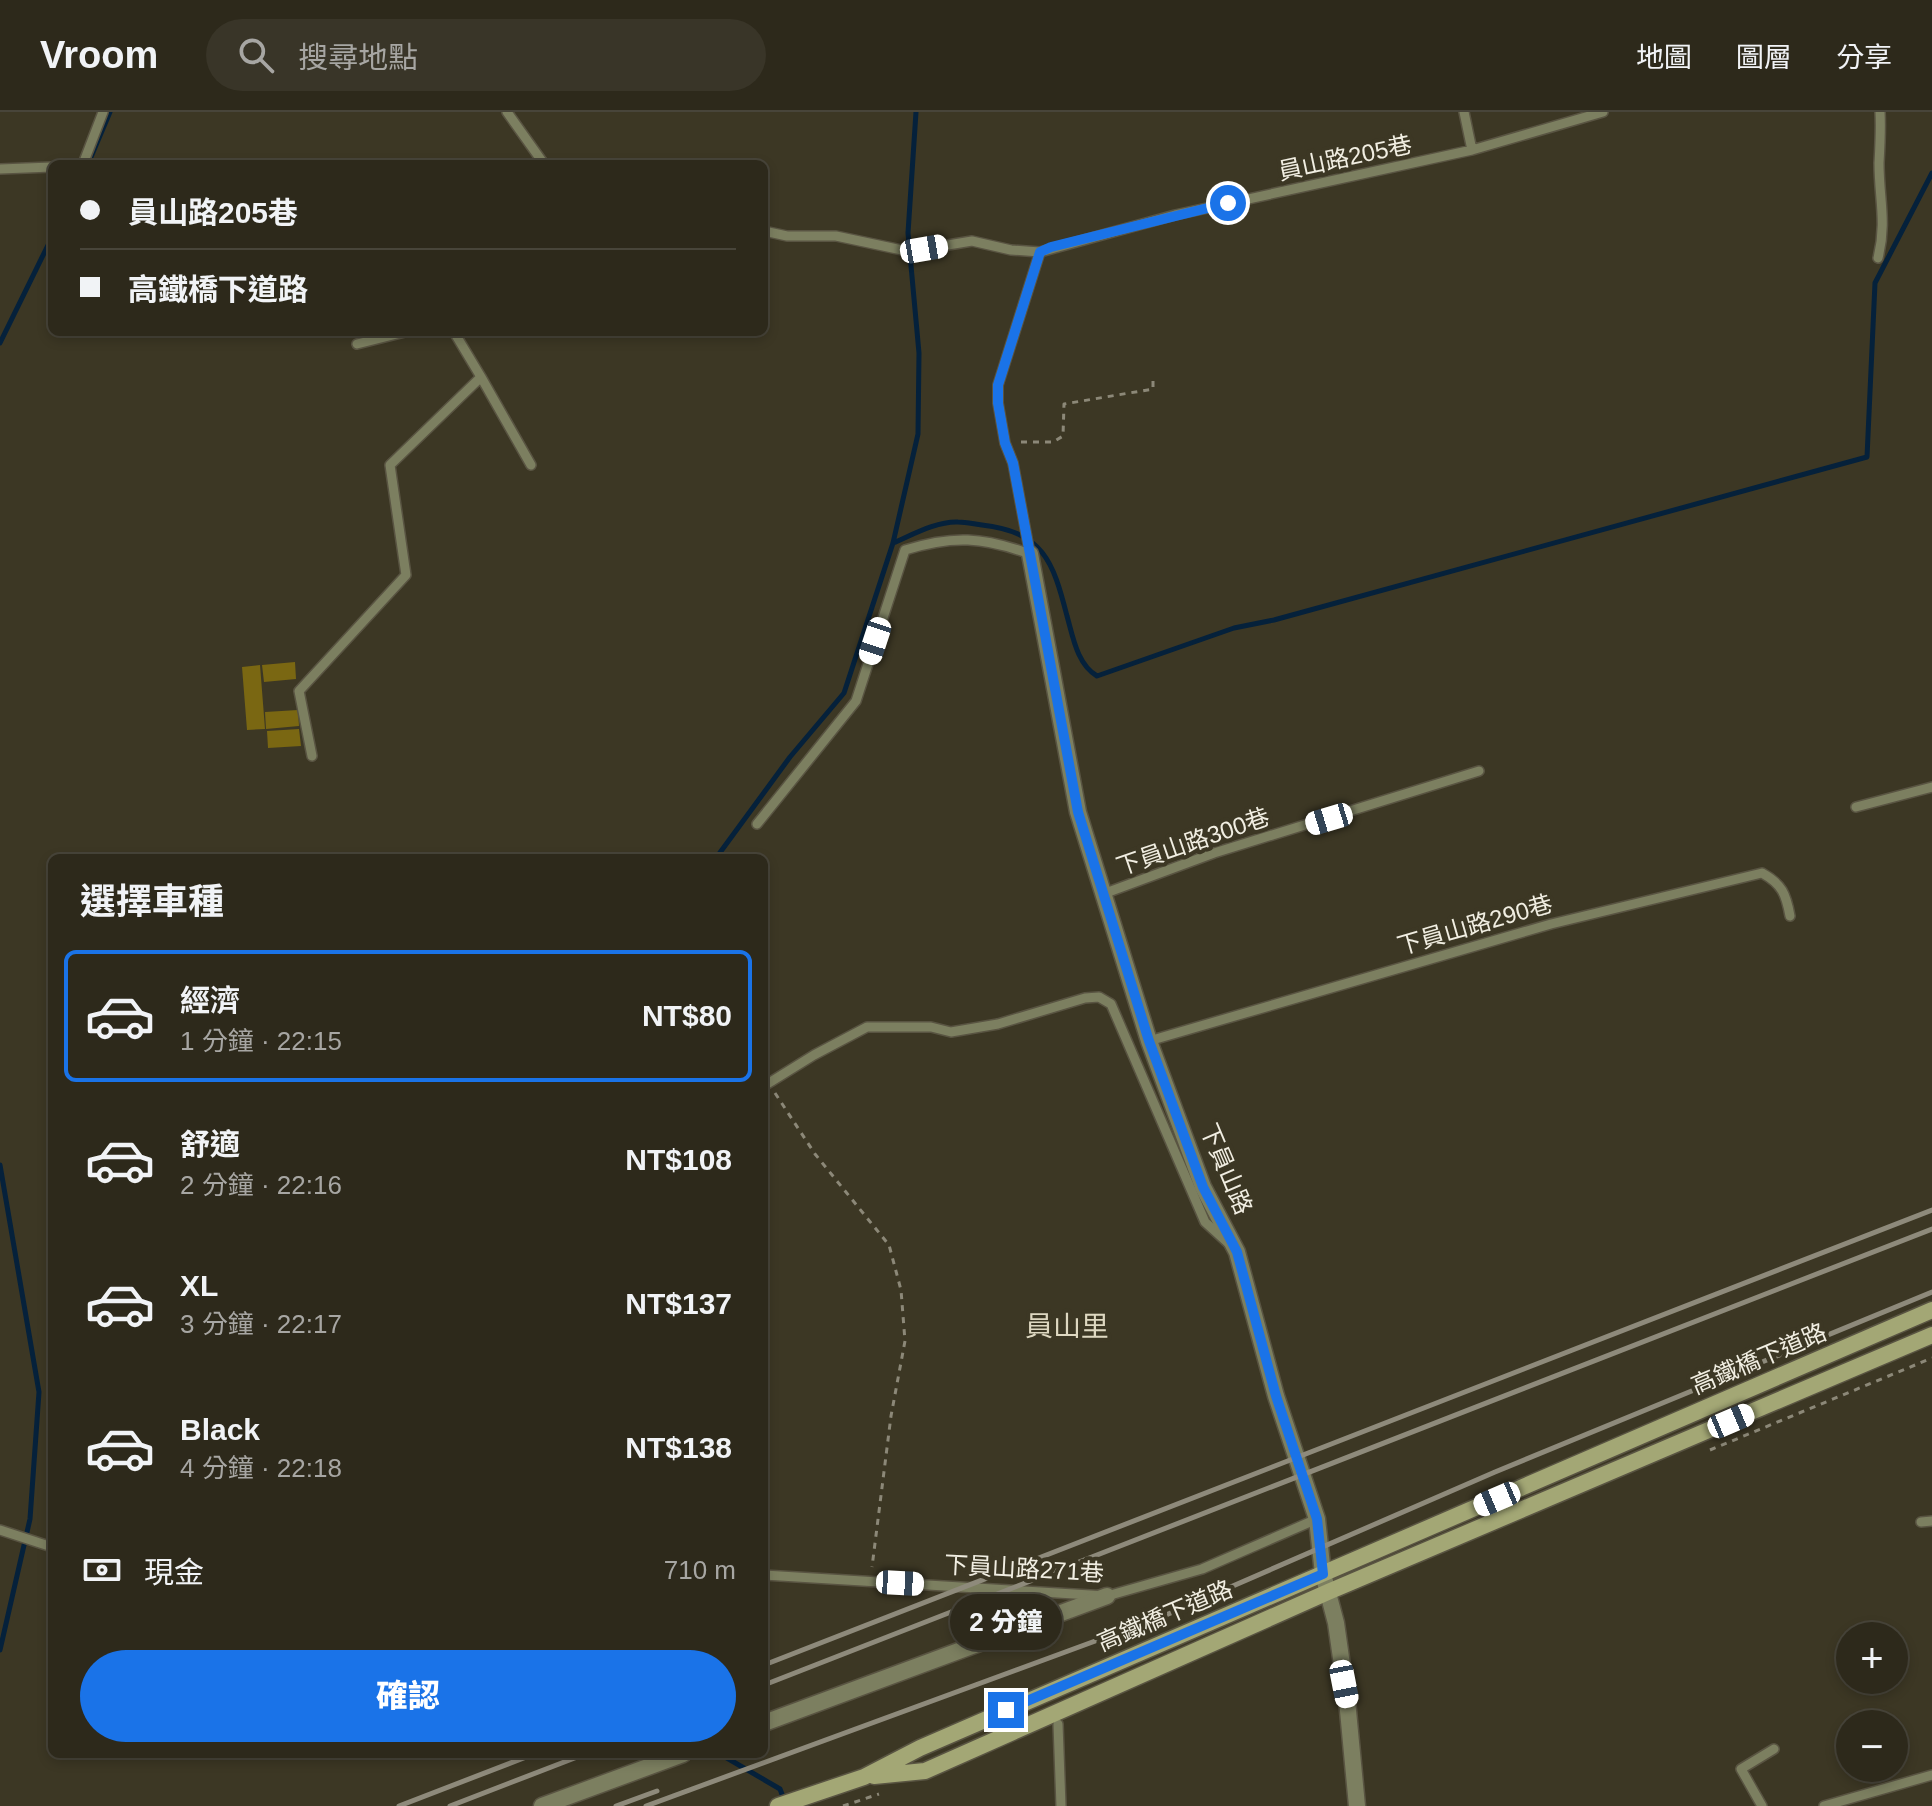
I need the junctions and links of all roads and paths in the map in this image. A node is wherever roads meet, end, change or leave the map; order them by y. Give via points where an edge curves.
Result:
1 (103, 112) edge
2 (507, 112) edge
3 (1464, 112) edge
4 (1603, 112) edge
5 (1880, 112) edge
6 (1472, 150) junction
7 (85, 160) edge
8 (541, 160) edge
9 (48, 167) edge
10 (0, 169) edge
11 (768, 232) edge
12 (1040, 252) junction
13 (1878, 258) dead end
14 (389, 336) edge
15 (456, 336) edge
16 (357, 344) dead end
17 (1153, 375) dead end
18 (481, 377) junction
19 (1005, 443) junction
20 (531, 465) dead end
21 (1030, 554) junction
22 (312, 756) dead end
23 (1479, 771) dead end
24 (1932, 787) edge
25 (1856, 807) dead end
26 (757, 824) dead end
27 (1103, 894) junction
28 (1790, 916) dead end
29 (1149, 1041) junction
30 (768, 1084) edge
31 (768, 1088) edge
32 (1237, 1252) junction
33 (1932, 1310) edge
34 (1932, 1335) edge
35 (1317, 1519) junction
36 (4, 1531) edge
37 (48, 1546) edge
38 (1323, 1574) junction
39 (768, 1575) edge
40 (871, 1582) junction
41 (1328, 1592) junction
42 (1107, 1596) junction
43 (768, 1722) edge
44 (1058, 1724) dead end
45 (1774, 1749) dead end
46 (673, 1758) edge
47 (1932, 1775) edge
48 (864, 1777) junction
49 (870, 1797) dead end
50 (542, 1806) edge
51 (778, 1806) edge
52 (843, 1806) edge
53 (1061, 1806) edge
54 (1357, 1806) edge
55 (1762, 1806) edge
56 (1824, 1806) edge

1 - 7 lane
2 - 8 lane
3 - 6 lane
4 - 6 lane, 員山路205巷
5 - 13 lane via 1884,234
6 - 12 lane, 員山路205巷 via 1175,215
9 - 10 lane
11 - 12 lane, 員山路205巷 via 836,236 902,250 972,241
12 - 19 lane via 998,385
14 - 16 lane
15 - 18 lane
17 - 19 path via 1153,389 1064,404 1063,436 1053,442
18 - 20 lane
18 - 22 lane via 390,465 406,575 299,691
19 - 21 lane
21 - 26 lane via 970,538 905,550 856,701
21 - 27 street, 下員山路 via 1078,812
23 - 27 lane, 下員山路300巷 via 1214,853
24 - 25 lane
27 - 29 street, 下員山路
28 - 29 lane, 下員山路290巷 via 1786,894 1762,873 1551,924
29 - 32 street, 下員山路 via 1203,1187
30 - 32 lane via 867,1027 951,1032 1099,997 1111,1004 1205,1222
31 - 40 path via 889,1245 901,1290 905,1341
32 - 35 street, 下員山路
33 - 38 street, 高鐵橋下道路
34 - 41 street, 高鐵橋下道路
35 - 38 street, 下員山路
35 - 42 lane, 下員山路271巷 via 1202,1569
36 - 37 lane
38 - 41 street, 下員山路
38 - 48 street, 高鐵橋下道路
39 - 40 lane, 下員山路271巷
40 - 42 lane, 下員山路271巷
41 - 48 street, 高鐵橋下道路 via 925,1771
41 - 54 street, 下員山路 via 1347,1700
42 - 43 street
44 - 53 lane
45 - 55 lane via 1741,1769
46 - 50 street
47 - 56 lane
48 - 51 street
49 - 52 path

